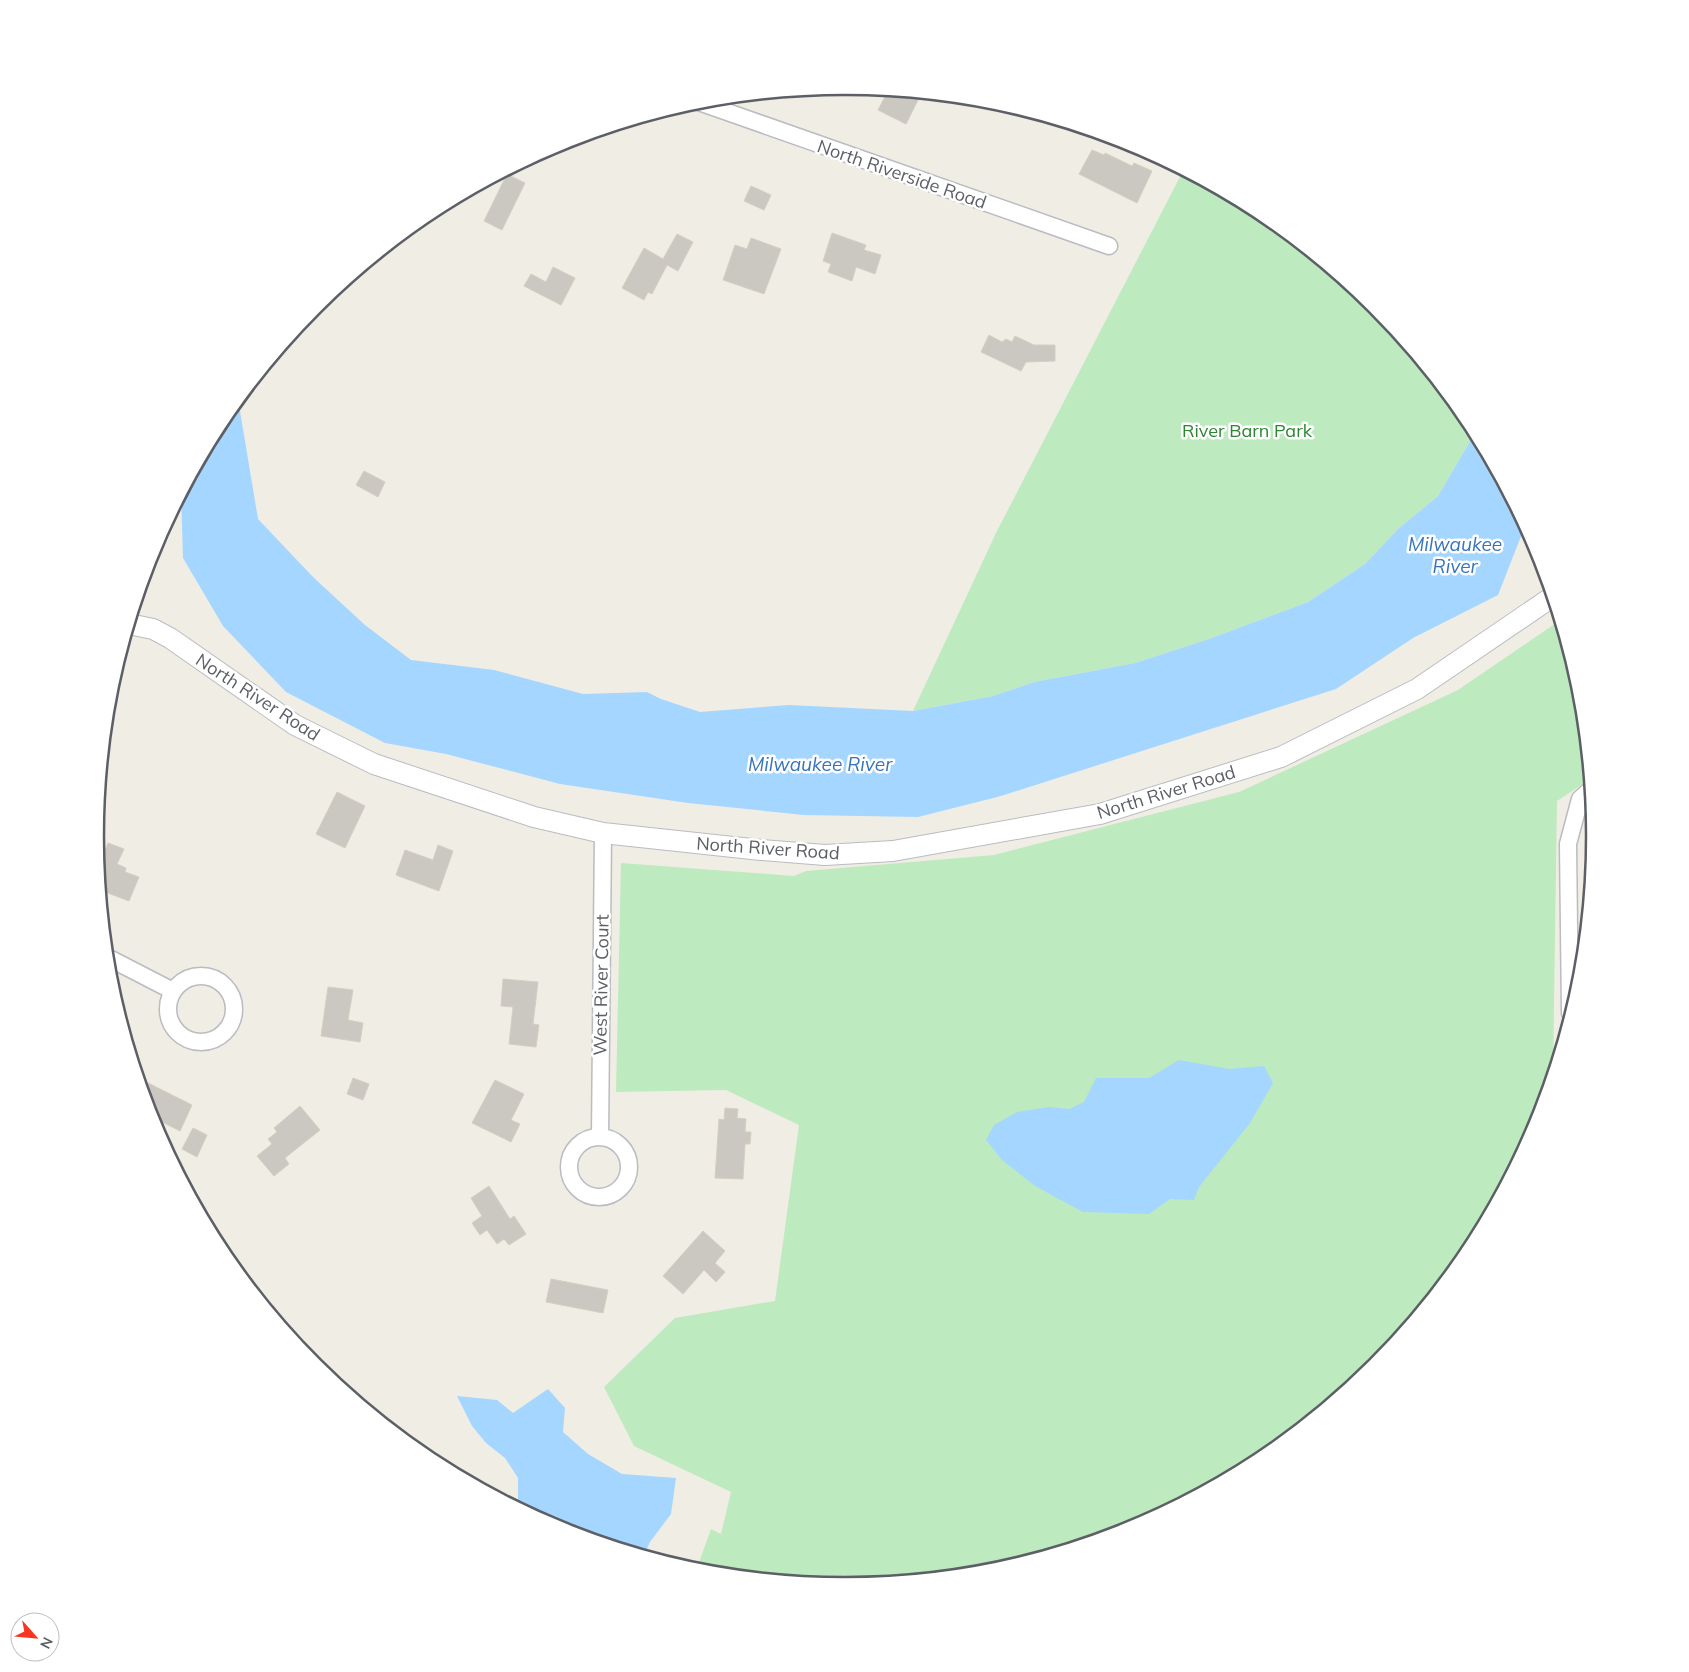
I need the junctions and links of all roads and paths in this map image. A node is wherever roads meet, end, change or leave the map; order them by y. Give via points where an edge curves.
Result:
1 (713, 107) edge
2 (1109, 246) dead end
3 (1547, 601) edge
4 (135, 625) edge
5 (1584, 795) edge
6 (603, 833) junction
7 (115, 961) edge
8 (1570, 987) edge
9 (173, 991) junction
10 (600, 1137) dead end

1 - 2 street, North Riverside Road
3 - 6 street, North River Road via 1417,689 1281,757 1100,814 893,851 825,855
4 - 6 street, North River Road via 153,628 295,725 374,764 534,817
5 - 8 street via 1580,799 1568,844
6 - 10 street, West River Court
7 - 9 street
9 - 9 street via 168,1012 171,1022 185,1038 206,1041 224,1031 233,1012 230,996 221,983 211,977 200,976 190,978

